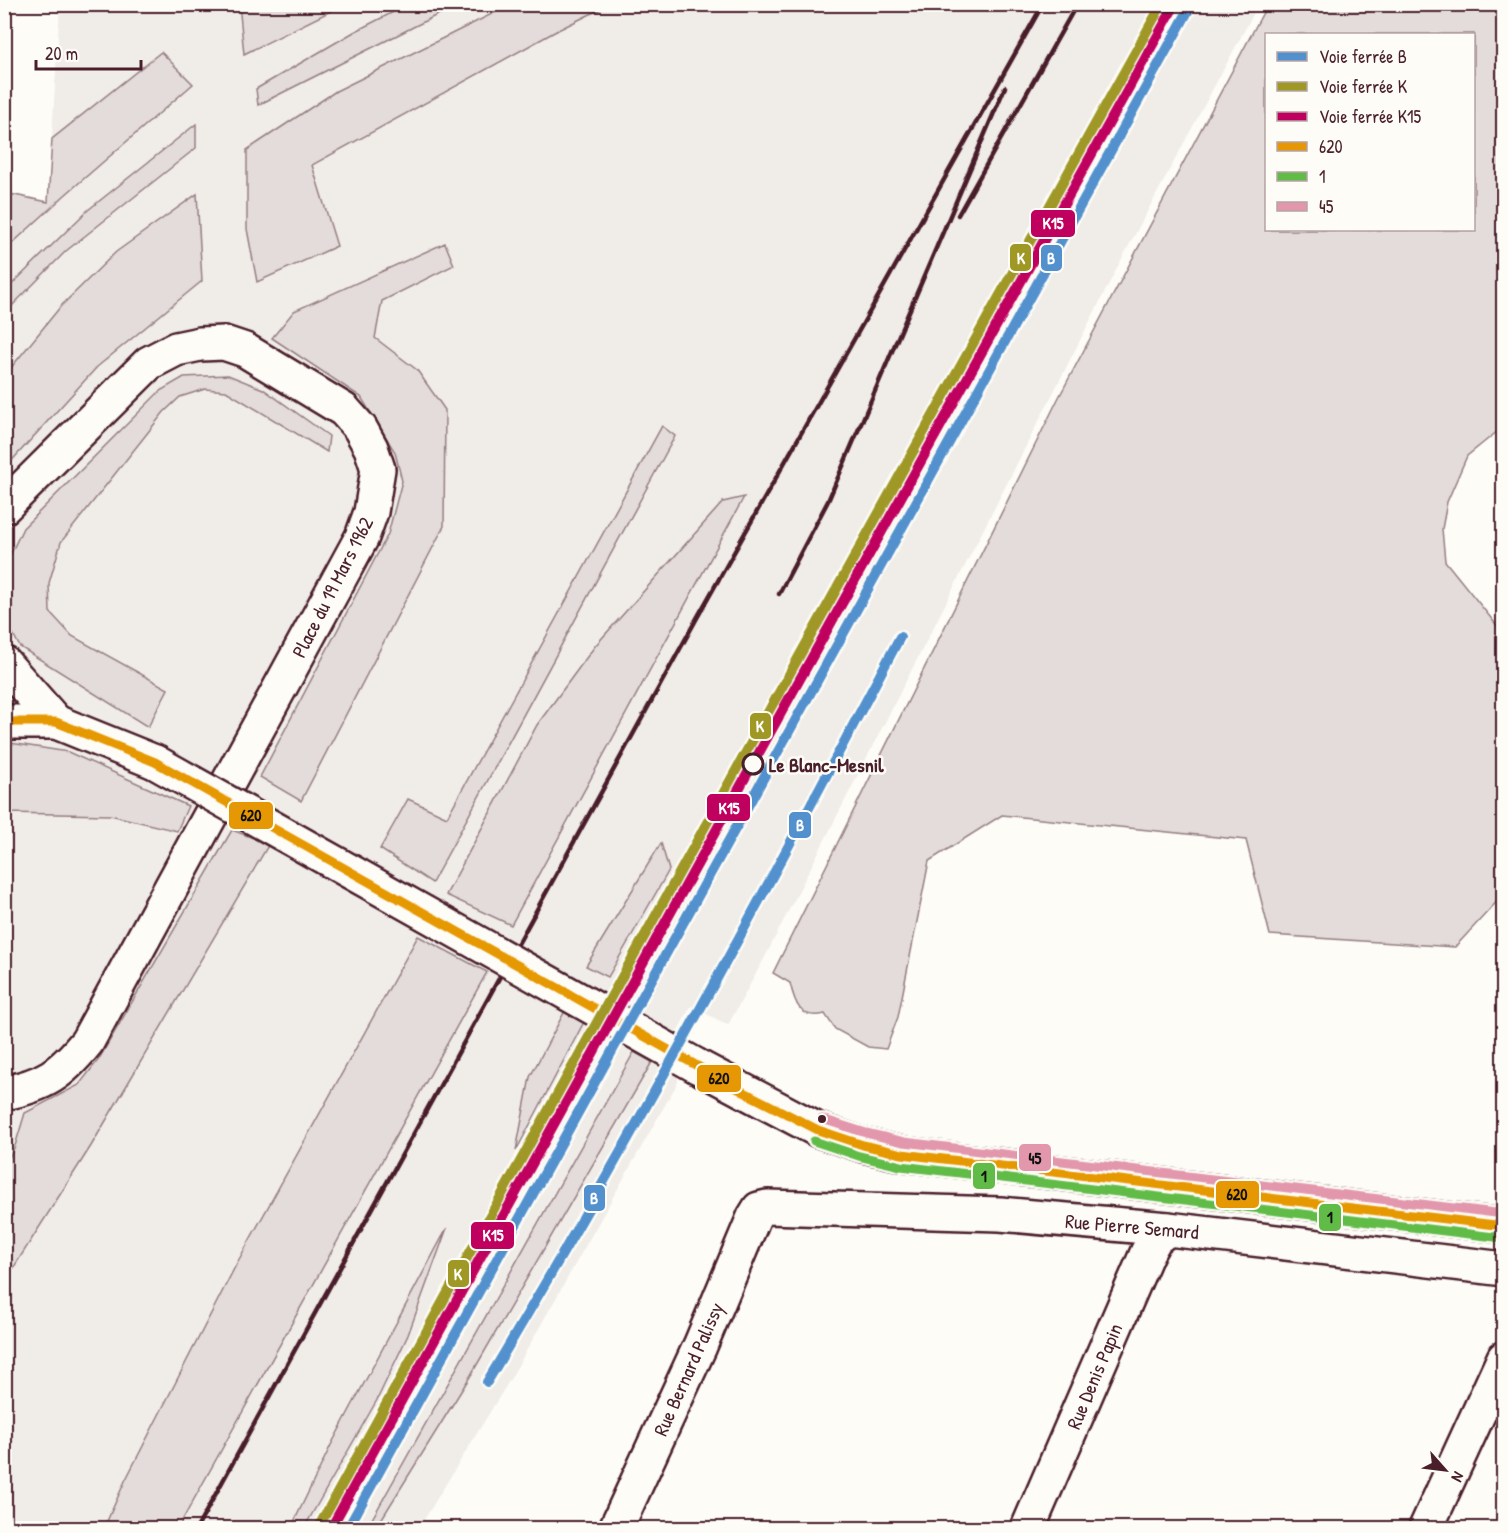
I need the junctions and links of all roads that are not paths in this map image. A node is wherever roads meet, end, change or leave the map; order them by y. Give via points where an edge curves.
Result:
1 (4, 507) edge
2 (4, 663) edge
3 (4, 722) edge
4 (56, 722) junction
5 (4, 1093) edge
6 (759, 1209) joint
7 (1503, 1226) edge
8 (1168, 1229) junction
9 (1503, 1269) edge
10 (1503, 1358) edge
11 (616, 1528) edge
12 (1028, 1528) edge
13 (1426, 1528) edge

1 - 5 street, Place du 19 Mars 1962 via 149,363 176,348 200,344 224,343 245,350 344,410 360,428 378,469 371,512 362,537 87,1042 56,1075
2 - 4 street
3 - 4 street
4 - 7 street, bridge via 154,762 818,1130 902,1154
6 - 8 street, Rue Pierre Semard via 778,1206 1000,1214
6 - 11 street, Rue Bernard Palissy
8 - 9 street, Rue Pierre Semard
8 - 12 street, Rue Denis Papin via 1155,1239 1147,1253
10 - 13 street

